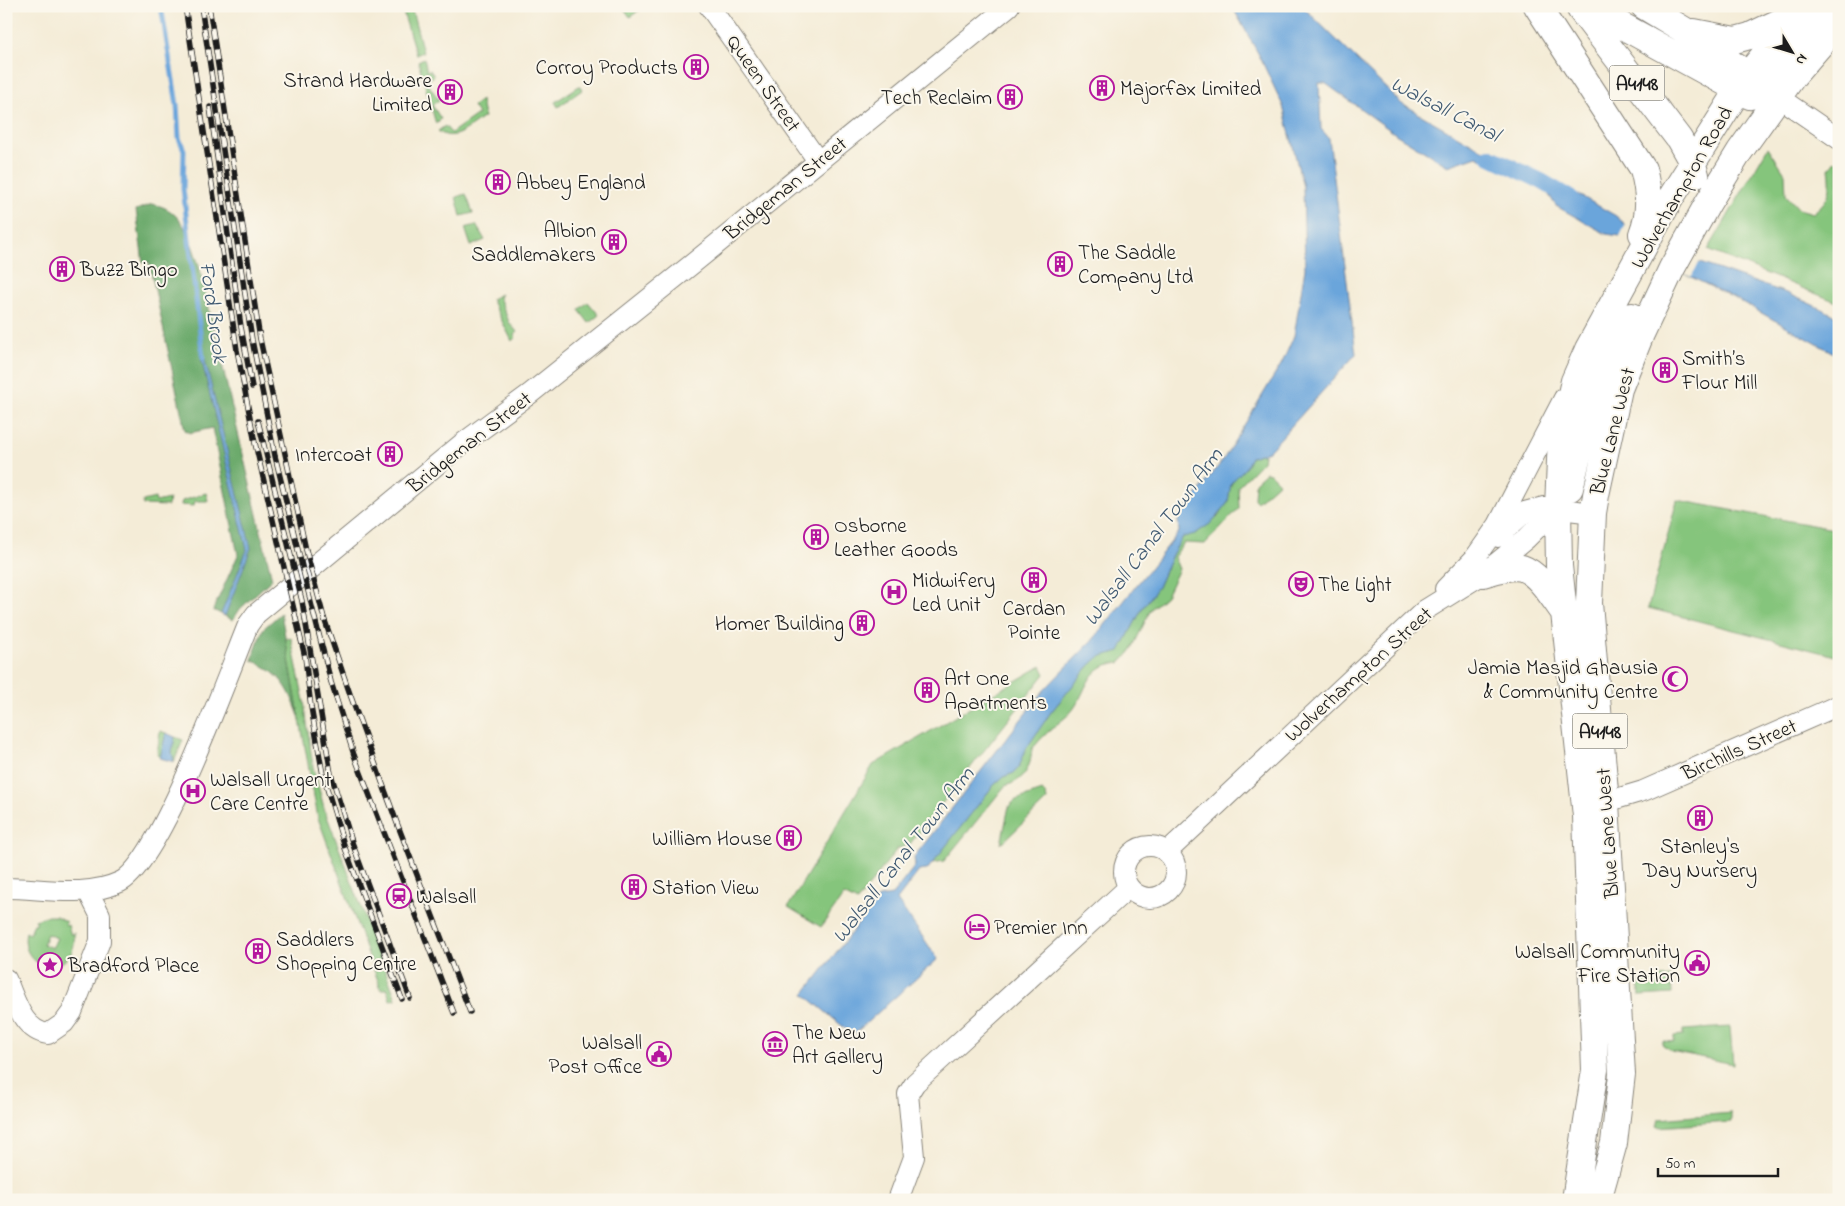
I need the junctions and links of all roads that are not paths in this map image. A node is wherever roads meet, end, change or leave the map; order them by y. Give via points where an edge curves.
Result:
1 (709, 6) edge
2 (1009, 6) edge
3 (1537, 6) edge
4 (1578, 6) edge
5 (1586, 6) edge
6 (1644, 6) edge
7 (1825, 6) edge
8 (1801, 9) edge
9 (1839, 24) edge
10 (1684, 30) junction
11 (1757, 87) junction
12 (1839, 139) edge
13 (818, 161) junction
14 (1690, 172) junction
15 (1653, 220) junction
16 (1688, 239) junction
17 (1672, 268) junction
18 (1574, 381) junction
19 (1558, 507) junction
20 (1593, 512) junction
21 (1478, 566) junction
22 (1565, 614) junction
23 (1839, 705) edge
24 (1613, 805) junction
25 (1167, 852) junction
26 (6, 888) edge
27 (1128, 888) junction
28 (88, 891) junction
29 (6, 979) edge
30 (898, 1200) edge
31 (1575, 1200) edge
32 (1598, 1200) edge

1 - 13 street, Queen Street
2 - 13 street, Bridgeman Street
3 - 15 highway, A4148 via 1643,169
4 - 14 highway, A4148 via 1674,131
5 - 11 highway, A4148
6 - 10 highway
7 - 11 highway, Wolverhampton Road
8 - 10 highway via 1750,36 1735,40
8 - 11 highway, Wolverhampton Road
9 - 11 highway via 1798,70
10 - 11 highway
11 - 12 street
11 - 14 highway, Wolverhampton Road
11 - 14 highway via 1766,95 1746,111 1710,168
11 - 16 highway, A4148 via 1740,151
13 - 28 street, Bridgeman Street via 531,394 463,443 256,614 248,625 153,845 130,876
14 - 15 highway, Wolverhampton Road
14 - 16 highway via 1699,197
15 - 18 highway, Wolverhampton Road / A4148
16 - 17 highway, Wolverhampton Road / A4148
17 - 19 highway via 1638,305 1612,352 1588,415 1571,486
17 - 20 highway, Blue Lane West / A4148 via 1640,334 1619,389
18 - 19 highway, A4148 via 1562,437
18 - 21 street
19 - 20 street
19 - 21 street, Wolverhampton Street via 1526,539
19 - 22 highway, Blue Lane West / A4148 via 1559,566
20 - 24 highway, Blue Lane West / A4148 via 1589,603
21 - 22 highway via 1521,568 1536,577
21 - 25 street, Wolverhampton Street via 1425,610
22 - 24 highway, Blue Lane West / A4148
23 - 24 street, Birchills Street
24 - 31 highway, Blue Lane West / A4148 via 1595,1070
24 - 32 highway, Blue Lane West / A4148 via 1608,841 1622,1074 1614,1144
25 - 27 street via 1144,846 1131,854 1123,874
25 - 27 street via 1176,873 1171,888 1165,894 1157,898 1141,897
26 - 28 street, Bridgeman Street
27 - 30 street via 926,1071 908,1094 914,1158
28 - 29 street via 100,915 100,941 72,1012 64,1024 48,1034 28,1027

